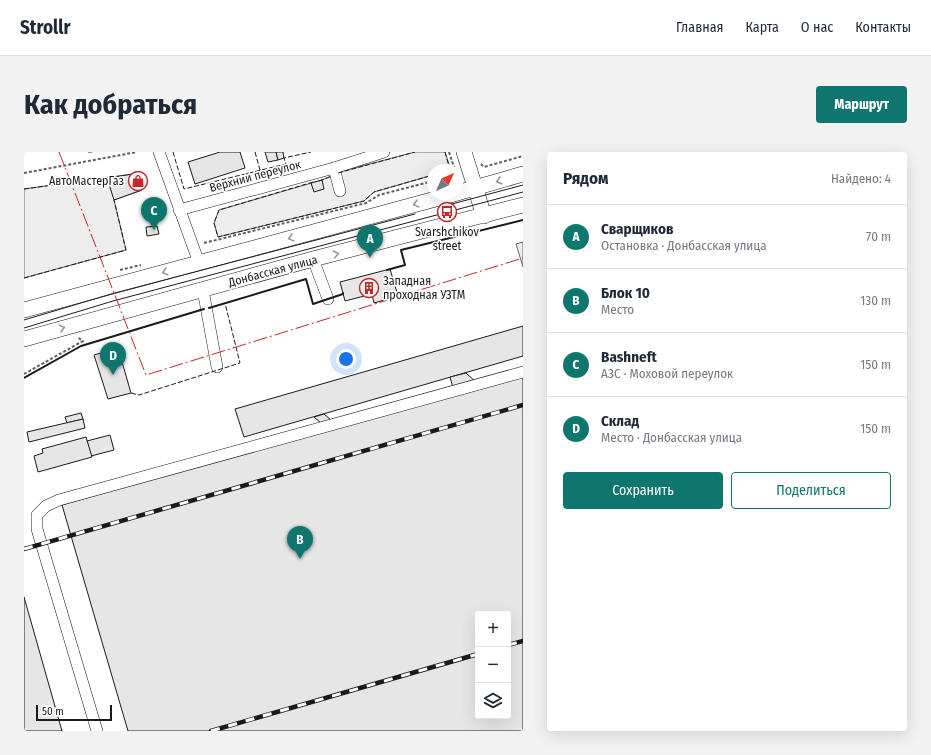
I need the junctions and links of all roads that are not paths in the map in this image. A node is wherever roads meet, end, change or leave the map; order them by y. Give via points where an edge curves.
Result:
1 (159, 152) edge
2 (384, 152) edge
3 (464, 152) edge
4 (334, 168) junction
5 (523, 174) edge
6 (475, 188) junction
7 (340, 191) dead end
8 (463, 191) edge
9 (432, 200) edge
10 (523, 205) edge
11 (179, 210) junction
12 (484, 216) junction
13 (313, 259) junction
14 (199, 263) junction
15 (203, 290) junction
16 (328, 299) dead end
17 (24, 310) edge
18 (24, 339) edge
19 (217, 367) dead end
20 (523, 372) edge
21 (97, 731) edge

1 - 11 street
2 - 4 street, Верхний переулок
3 - 6 main road
4 - 7 street
4 - 11 street, Верхний переулок
5 -> 6 main road
6 - 8 main road
6 - 12 main road
9 -> 14 main road
10 - 12 main road, Донбасская улица
11 - 14 street
13 -> 12 main road, Донбасская улица
13 - 15 main road, Донбасская улица
13 - 16 street
14 -> 17 main road
18 -> 15 main road, Донбасская улица
15 - 19 street
20 - 21 street via 74,496 46,506 37,515 37,528

